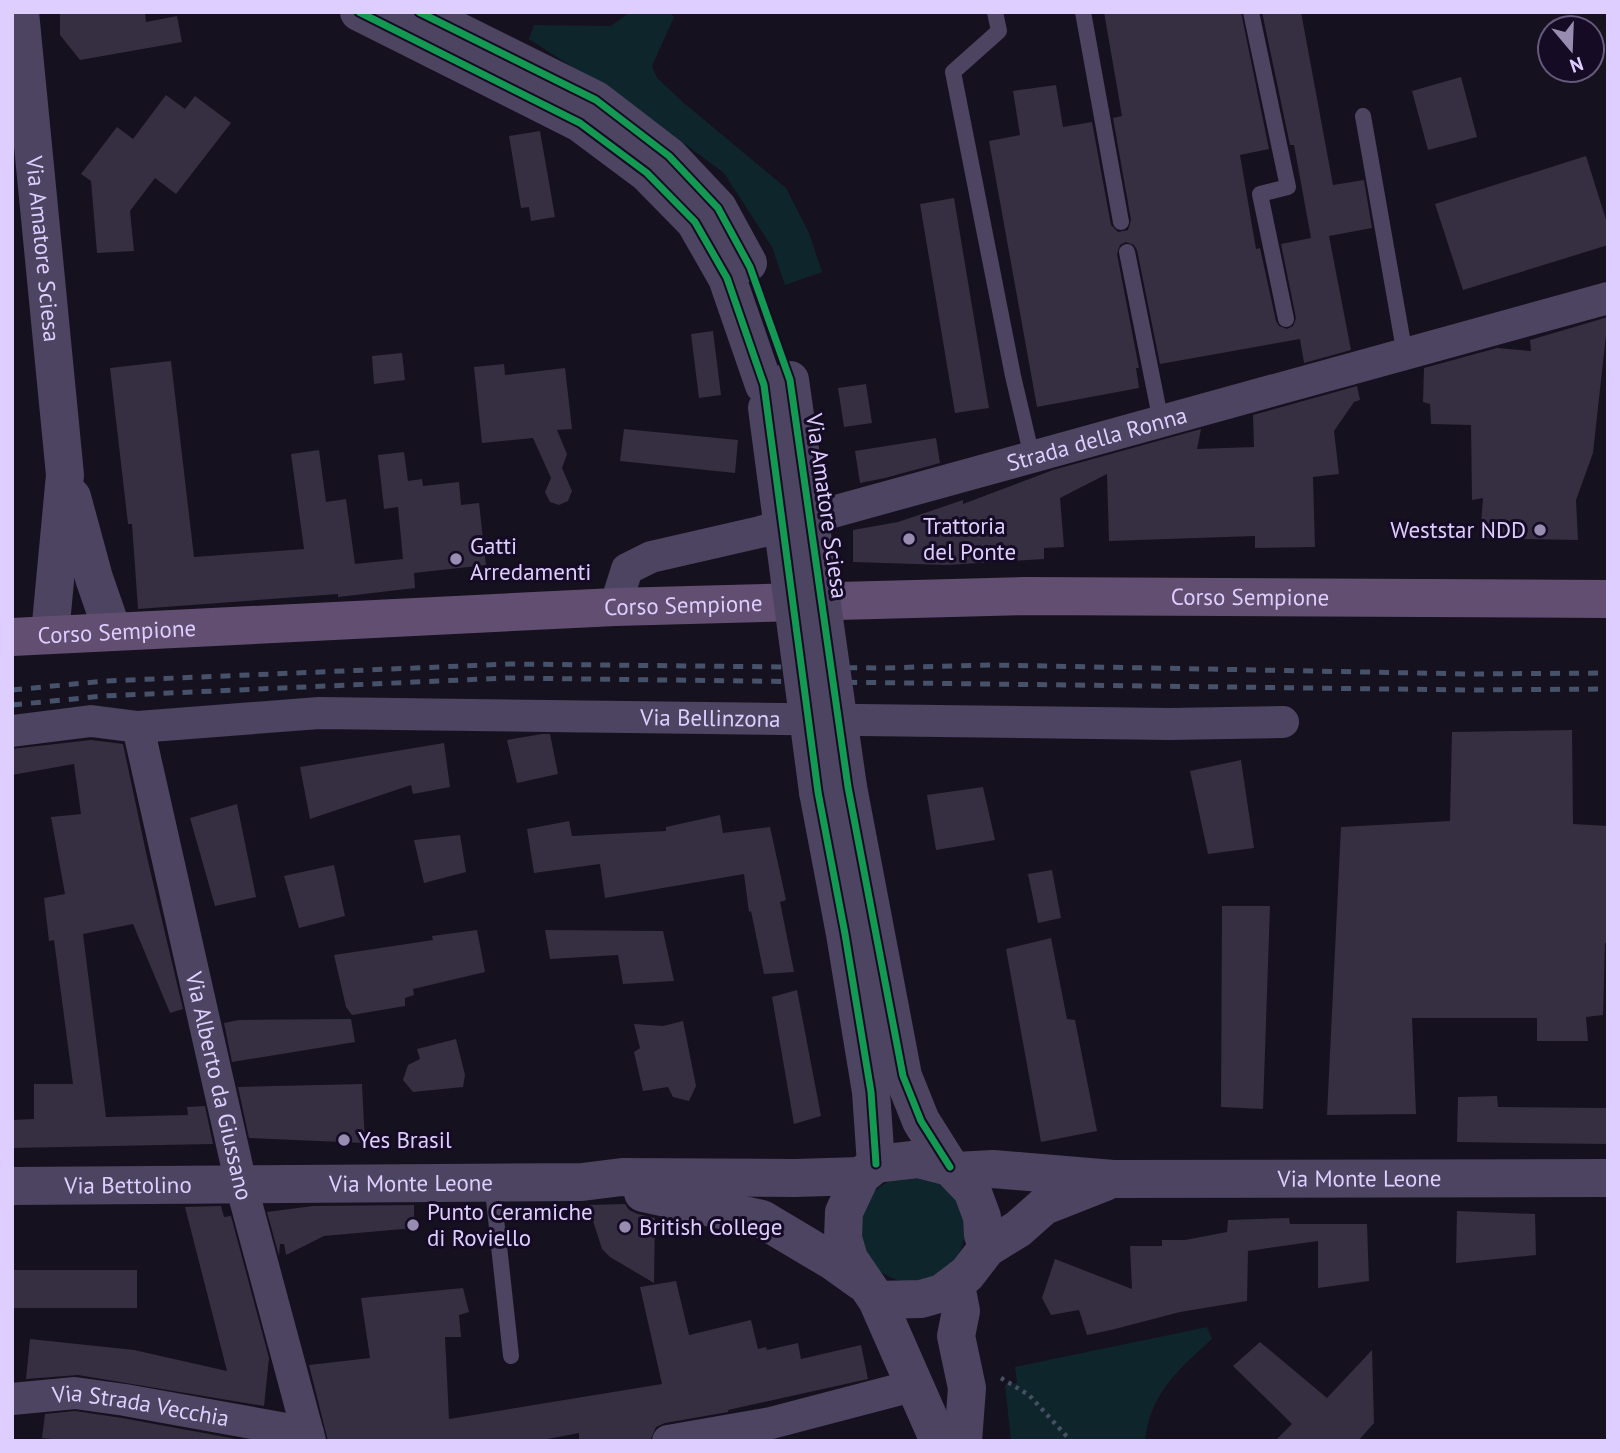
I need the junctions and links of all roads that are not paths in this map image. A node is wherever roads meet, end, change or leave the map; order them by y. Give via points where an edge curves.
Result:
1 (359, 12) edge
2 (419, 12) edge
3 (995, 12) edge
4 (1083, 12) edge
5 (1251, 12) edge
6 (22, 16) edge
7 (1363, 116) dead end
8 (1121, 222) dead end
9 (1126, 252) dead end
10 (1608, 298) edge
11 (1286, 319) dead end
12 (1405, 355) junction
13 (777, 382) junction
14 (1161, 422) junction
15 (1032, 457) junction
16 (65, 475) junction
17 (1608, 599) edge
18 (615, 607) junction
19 (112, 630) junction
20 (25, 632) edge
21 (1283, 722) dead end
22 (138, 727) junction
23 (12, 732) edge
24 (833, 789) junction
25 (953, 1169) junction
26 (868, 1170) junction
27 (1608, 1178) edge
28 (1113, 1179) junction
29 (492, 1182) junction
30 (582, 1182) junction
31 (241, 1184) junction
32 (12, 1186) edge
33 (987, 1248) junction
34 (956, 1284) junction
35 (870, 1291) junction
36 (511, 1356) dead end
37 (916, 1385) junction
38 (12, 1399) edge
39 (309, 1437) edge
40 (668, 1441) edge
41 (939, 1441) edge
42 (962, 1441) edge

1 - 13 street, Via Amatore Sciesa via 580,123 647,173 695,222
2 - 13 street, Via Amatore Sciesa via 596,100 669,156 718,208 750,267
3 - 15 lane via 999,31 953,72
4 - 8 lane
5 - 11 lane via 1288,187 1260,194
6 - 16 street, Via Amatore Sciesa
7 - 12 lane
9 - 14 lane
10 - 12 street, Strada della Ronna
12 - 14 street, Strada della Ronna
13 - 24 street, Via Amatore Sciesa, bridge
14 - 15 street, Strada della Ronna
15 - 18 street, Strada della Ronna via 760,533 651,557 627,569
16 - 19 street, Via Amatore Sciesa
16 - 20 street, Via Amatore Sciesa
17 - 18 main road, Corso Sempione via 1025,596
18 - 19 main road, Corso Sempione
19 - 20 main road, Corso Sempione
21 - 22 street, Via Bellinzona via 318,713
22 - 23 street, Via Bellinzona via 91,721
22 - 31 street, Via Alberto da Giussano
24 - 25 street, Via Amatore Sciesa via 903,1076 921,1121
24 - 26 street, Via Amatore Sciesa via 845,934 870,1092
25 - 26 street via 919,1159
25 - 28 street, Via Monte Leone
25 - 33 street via 979,1203
26 - 30 street, Via Monte Leone via 794,1178 622,1177
26 - 35 street via 847,1204 842,1225 849,1259
27 - 28 street, Via Monte Leone
28 - 33 street, Via Monte Leone via 1044,1206
29 - 30 street, Via Monte Leone
29 - 31 street, Via Monte Leone
29 - 36 lane
30 - 35 street, Via Monte Leone via 762,1219 834,1262
31 - 32 street, Via Bettolino
31 - 39 street, Via Alberto da Giussano
33 - 34 street
34 - 35 street via 921,1299
34 - 42 street via 961,1311 956,1336 967,1388
35 - 37 street
37 - 40 street via 771,1423
37 - 41 street
38 - 39 street, Via Strada Vecchia via 75,1393

